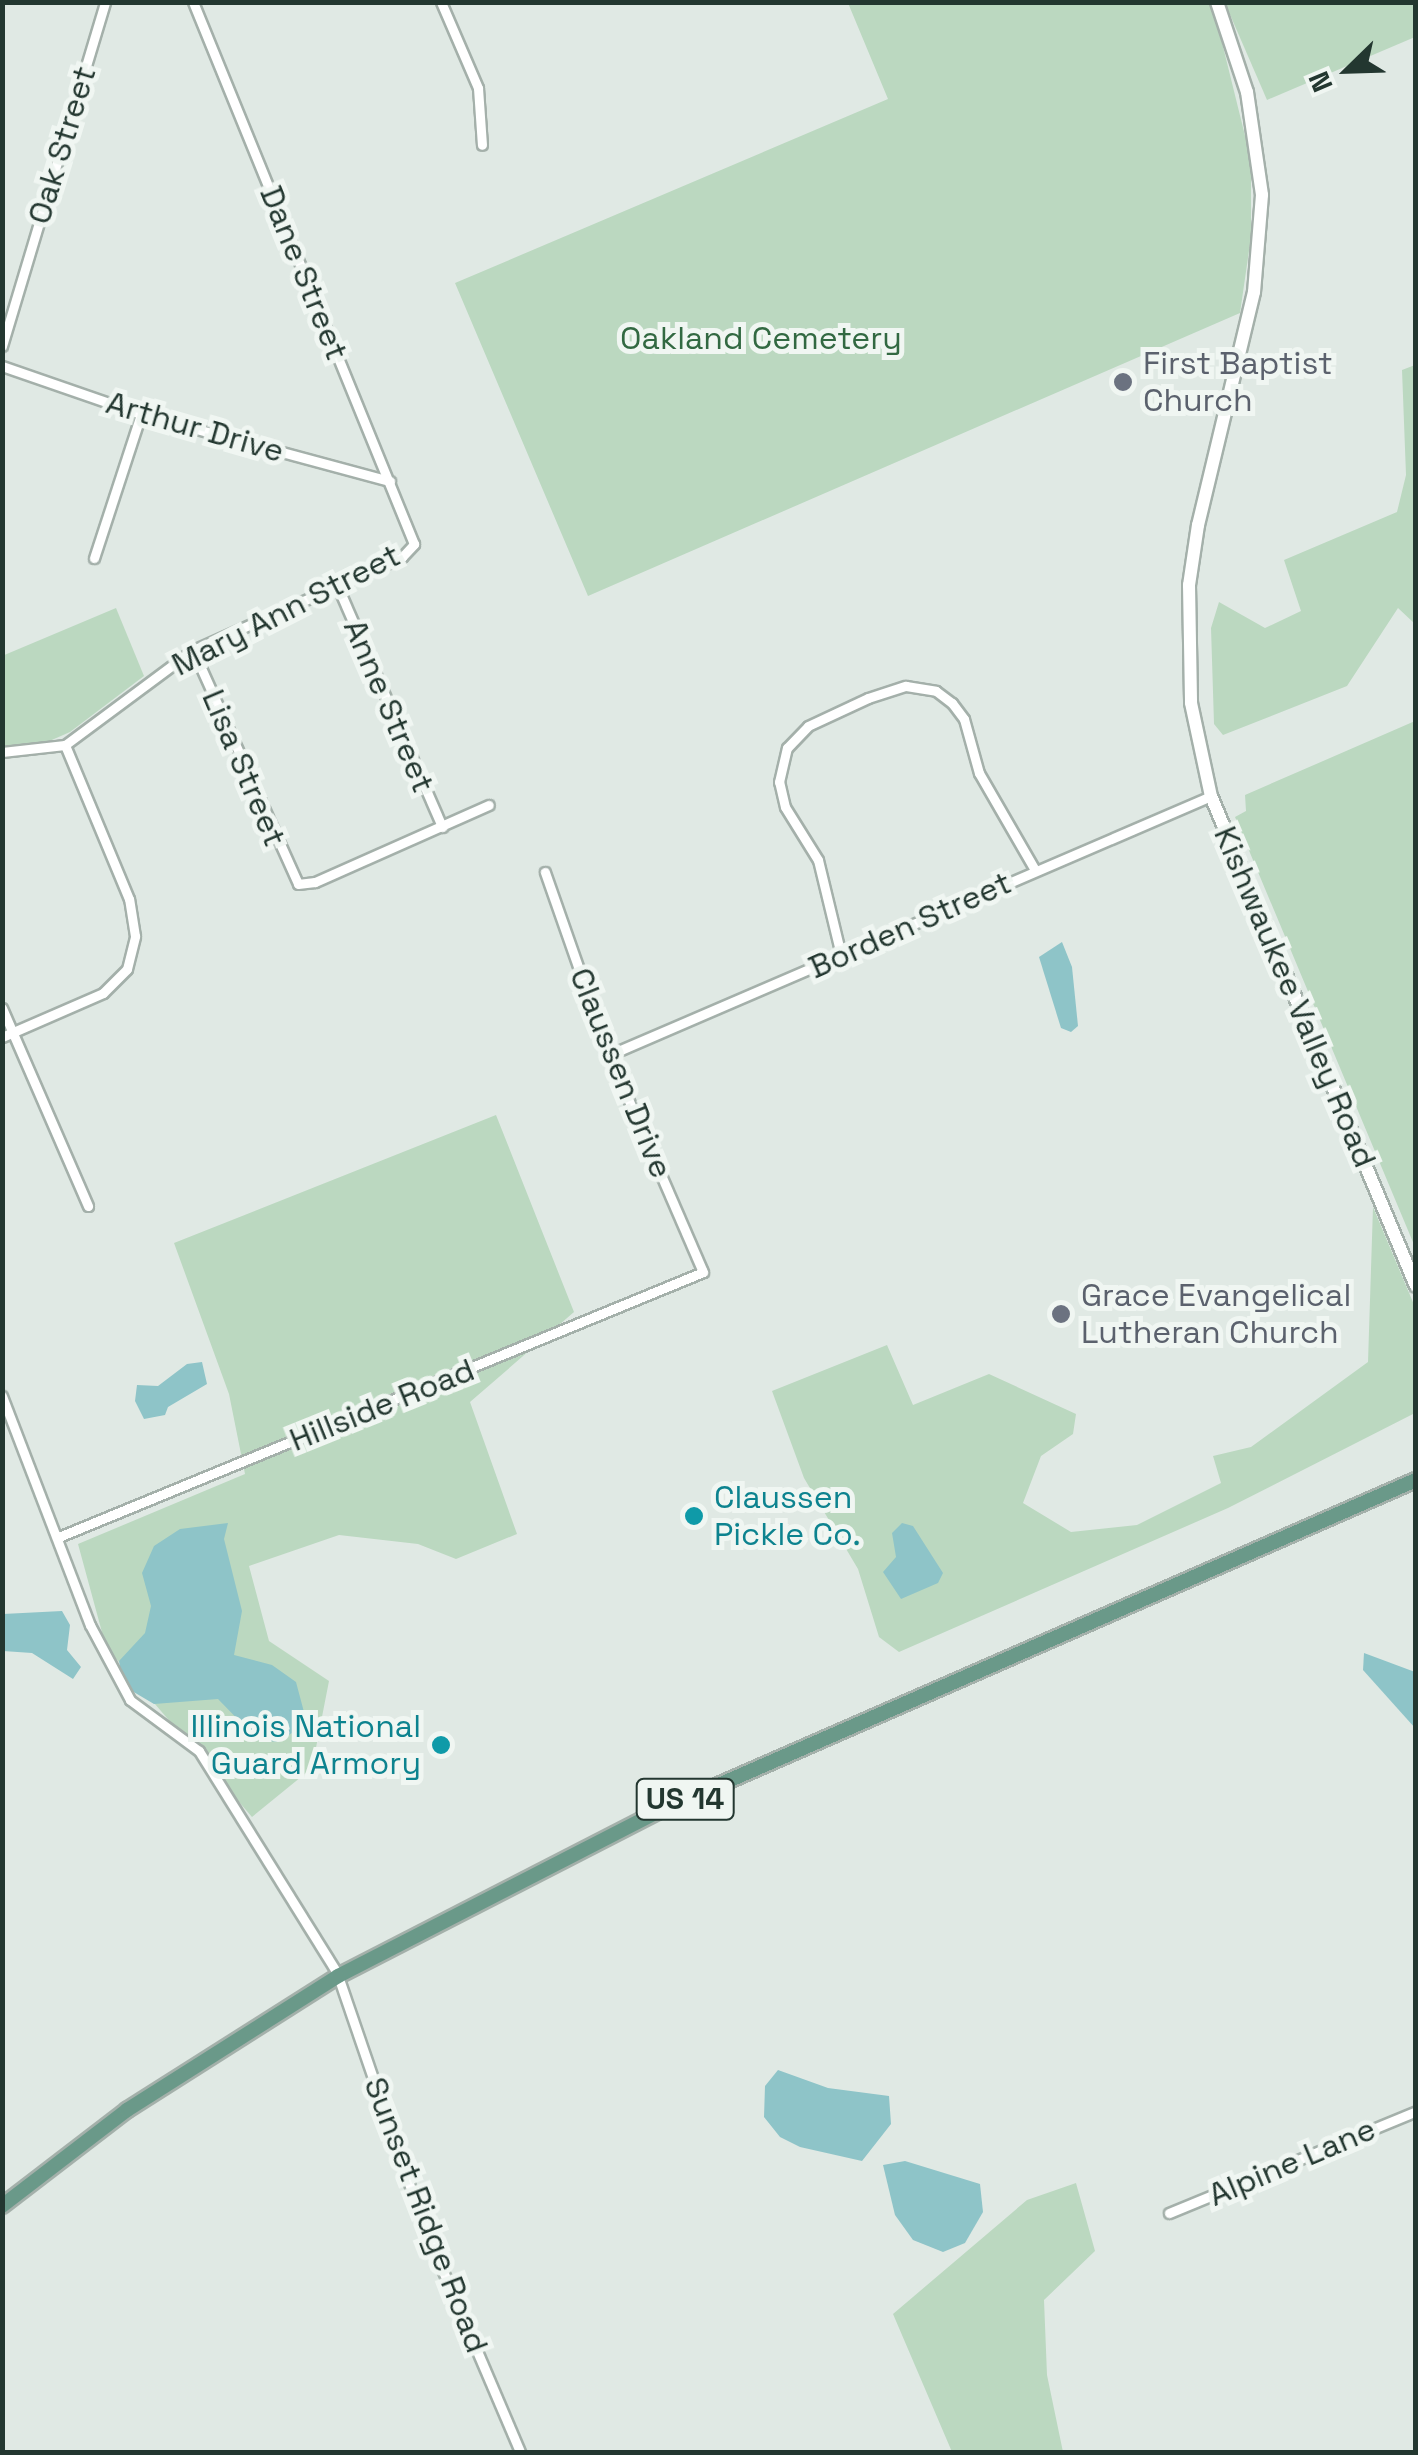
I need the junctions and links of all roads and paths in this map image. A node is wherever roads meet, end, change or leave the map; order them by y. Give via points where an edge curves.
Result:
1 (105, 2) edge
2 (193, 2) edge
3 (441, 2) edge
4 (1218, 2) edge
5 (482, 145) dead end
6 (2, 346) edge
7 (2, 366) edge
8 (141, 414) junction
9 (390, 481) junction
10 (414, 544) joint
11 (94, 558) dead end
12 (337, 585) junction
13 (193, 650) junction
14 (65, 744) junction
15 (2, 752) edge
16 (1212, 796) junction
17 (490, 804) dead end
18 (442, 826) junction
19 (1035, 870) junction
20 (545, 872) dead end
21 (841, 955) junction
22 (2, 1008) edge
23 (8, 1035) edge
24 (609, 1056) junction
25 (88, 1206) dead end
26 (703, 1272) joint
27 (1416, 1286) edge
28 (2, 1396) edge
29 (1416, 1480) edge
30 (61, 1536) junction
31 (338, 1976) junction
32 (1416, 2111) edge
33 (2, 2206) edge
34 (1169, 2214) dead end
35 (520, 2452) edge

1 - 6 street, Oak Street
2 - 9 street, Dane Street
3 - 5 street via 478,88
4 - 16 street, Kishwaukee Valley Road via 1247,92 1262,194 1254,292 1194,555 1191,703
7 - 8 street, Arthur Drive
8 - 9 street, Arthur Drive
8 - 11 street
9 - 10 street, Dane Street
10 - 12 street, Mary Ann Street via 402,557
12 - 13 street, Mary Ann Street
12 - 18 street, Anne Street
13 - 14 street, Mary Ann Street
13 - 18 street, Lisa Street via 298,884
14 - 15 street, Mary Ann Street
14 - 23 street via 129,898 135,936 126,968 103,993
16 - 19 street, Borden Street
16 - 27 street, Kishwaukee Valley Road
17 - 18 street
19 - 21 street, Borden Street
19 - 21 street via 978,773 964,719 952,703 936,691 906,686 868,698 808,726 788,748 779,782 785,807 818,860
20 - 24 street, Claussen Drive
21 - 24 street, Borden Street
22 - 23 street
23 - 25 street
24 - 26 street, Claussen Drive
26 - 30 street, Hillside Road
28 - 30 street, Sunset Ridge Road
29 - 31 main road, US 14 via 724,1781
30 - 31 street, Sunset Ridge Road via 90,1625 130,1700 199,1751
31 - 33 main road, US 14 via 127,2110
31 - 35 street, Sunset Ridge Road via 422,2222
32 - 34 street, Alpine Lane

